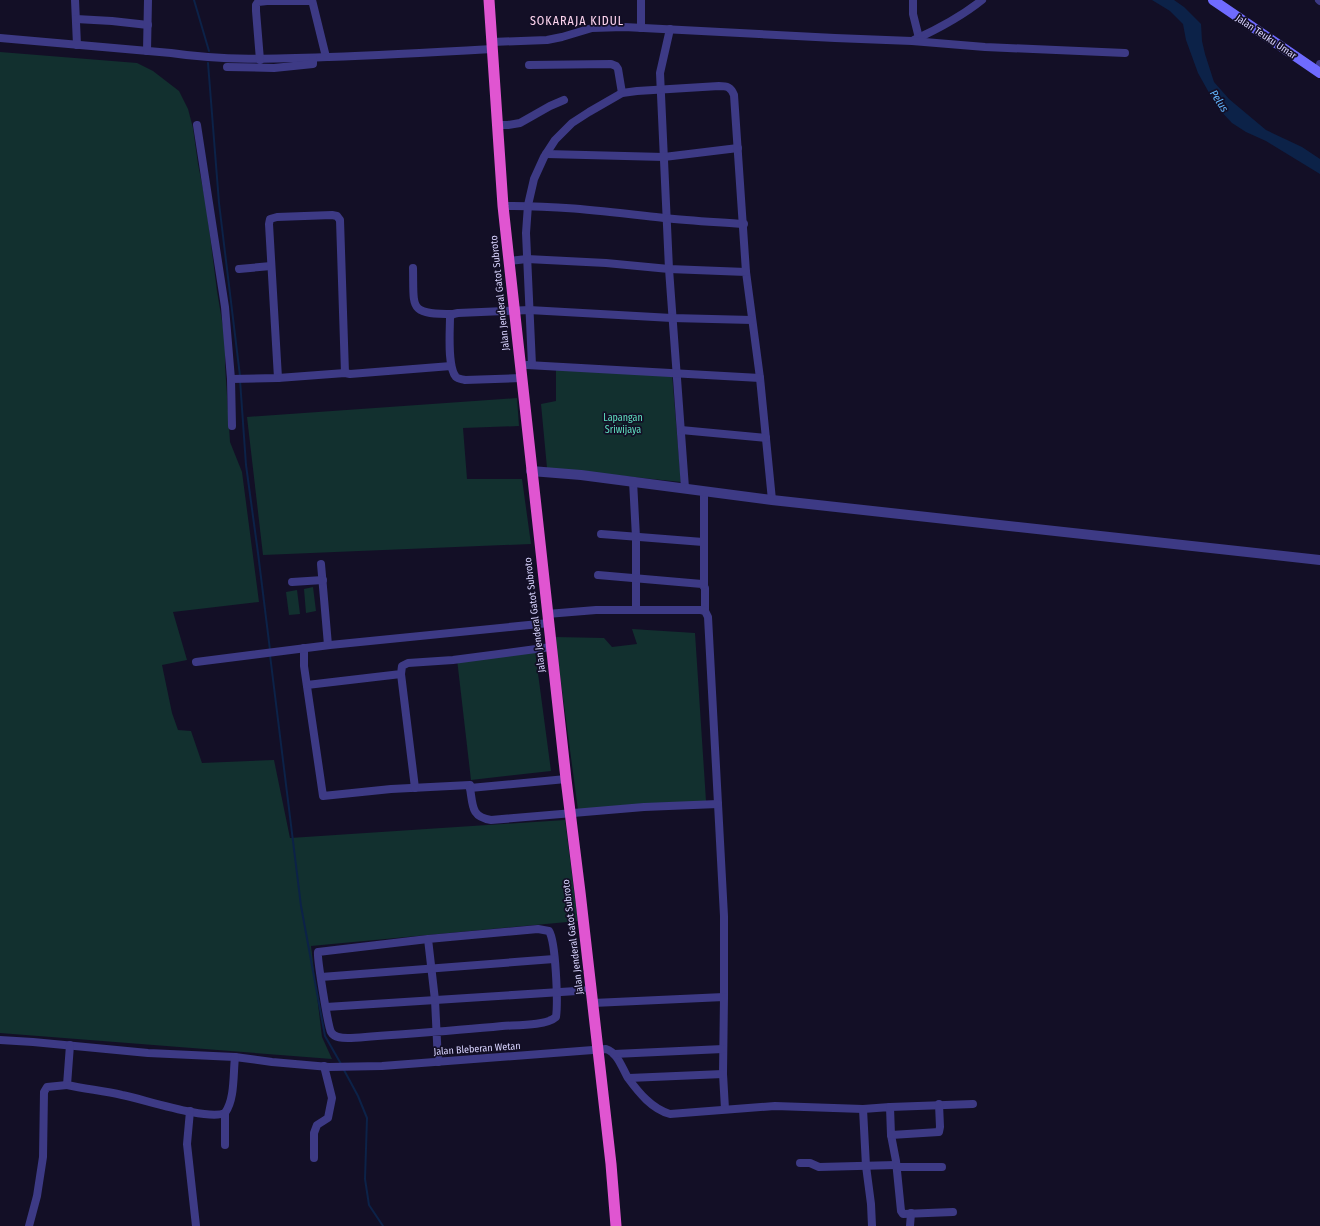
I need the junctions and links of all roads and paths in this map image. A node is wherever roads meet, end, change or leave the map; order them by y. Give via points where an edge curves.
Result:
1 (75, 0) edge
2 (148, 0) edge
3 (312, 0) edge
4 (489, 0) edge
5 (641, 0) edge
6 (913, 0) edge
7 (982, 0) edge
8 (1212, 0) edge
9 (76, 19) junction
10 (148, 25) junction
11 (642, 28) junction
12 (670, 29) junction
13 (0, 38) edge
14 (915, 39) junction
15 (77, 45) junction
16 (492, 46) junction
17 (147, 51) junction
18 (1125, 53) dead end
19 (326, 57) junction
20 (313, 59) junction
21 (260, 60) junction
22 (528, 65) dead end
23 (227, 66) dead end
24 (1319, 70) edge
25 (660, 90) junction
26 (622, 94) junction
27 (564, 100) dead end
28 (197, 125) dead end
29 (497, 125) junction
30 (738, 148) junction
31 (546, 154) junction
32 (664, 156) junction
33 (528, 205) junction
34 (503, 206) junction
35 (667, 218) junction
36 (744, 224) junction
37 (526, 259) junction
38 (508, 261) junction
39 (272, 266) junction
40 (413, 268) dead end
41 (239, 269) dead end
42 (669, 269) junction
43 (746, 272) junction
44 (529, 310) junction
45 (514, 311) junction
46 (453, 314) junction
47 (672, 318) junction
48 (752, 320) junction
49 (520, 365) junction
50 (451, 366) junction
51 (532, 366) junction
52 (345, 373) junction
53 (676, 373) junction
54 (278, 378) junction
55 (521, 378) junction
56 (760, 378) junction
57 (234, 379) junction
58 (232, 426) dead end
59 (681, 430) junction
60 (766, 438) junction
61 (531, 471) junction
62 (633, 481) junction
63 (685, 488) junction
64 (704, 492) junction
65 (772, 500) junction
66 (601, 534) dead end
67 (636, 537) junction
68 (704, 542) junction
69 (1320, 560) edge
70 (321, 564) dead end
71 (598, 575) dead end
72 (636, 578) junction
73 (323, 580) junction
74 (292, 582) dead end
75 (704, 585) junction
76 (636, 609) junction
77 (705, 611) junction
78 (548, 618) junction
79 (328, 645) junction
80 (551, 647) junction
81 (304, 648) junction
82 (196, 662) dead end
83 (401, 674) junction
84 (307, 685) junction
85 (566, 779) junction
86 (415, 788) junction
87 (470, 788) junction
88 (718, 804) junction
89 (570, 814) junction
90 (428, 939) junction
91 (554, 959) junction
92 (432, 968) junction
93 (321, 977) junction
94 (592, 990) junction
95 (557, 991) junction
96 (724, 997) junction
97 (435, 1000) junction
98 (593, 1003) junction
99 (326, 1007) junction
100 (436, 1032) junction
101 (0, 1040) edge
102 (70, 1045) junction
103 (723, 1049) junction
104 (598, 1050) junction
105 (614, 1054) junction
106 (235, 1058) junction
107 (438, 1062) junction
108 (327, 1067) junction
109 (723, 1074) junction
110 (629, 1078) junction
111 (67, 1085) junction
112 (939, 1104) junction
113 (972, 1104) dead end
114 (890, 1107) junction
115 (863, 1109) junction
116 (725, 1110) junction
117 (190, 1111) junction
118 (225, 1113) junction
119 (891, 1135) junction
120 (225, 1145) dead end
121 (314, 1158) dead end
122 (800, 1163) dead end
123 (866, 1166) junction
124 (897, 1166) junction
125 (942, 1167) dead end
126 (953, 1212) dead end
127 (911, 1213) junction
128 (29, 1226) edge
129 (196, 1226) edge
130 (616, 1226) edge
131 (872, 1226) edge
132 (910, 1226) edge

1 - 9 street
2 - 10 street
3 - 19 street
3 - 21 street via 258,2 256,11
4 - 16 highway, Jalan Jenderal Gatot Subroto
5 - 11 street
6 - 14 street
7 - 14 street via 949,23
8 - 24 main road, Jalan Teuku Umar
9 - 10 street
9 - 15 street
10 - 17 street
11 - 12 street
11 - 16 street via 605,26 547,40
12 - 14 street via 835,38
12 - 25 street via 660,73
13 - 15 street
14 - 18 street via 985,47
15 - 17 street
16 - 19 street
16 - 29 highway, Jalan Jenderal Gatot Subroto
17 - 21 street
19 - 20 street
20 - 21 street
20 - 23 street via 313,64 274,68
22 - 26 street via 611,64 618,69
25 - 26 street
25 - 30 street via 719,86 732,89
25 - 32 street
26 - 31 street via 572,123 555,140
27 - 29 street via 520,123
28 - 57 street via 226,307
29 - 34 highway, Jalan Jenderal Gatot Subroto
30 - 32 street
30 - 36 street
31 - 32 street
31 - 33 street via 534,179
32 - 35 street
33 - 34 street
33 - 35 street
33 - 37 street
34 - 38 highway, Jalan Jenderal Gatot Subroto
35 - 36 street
35 - 42 street
36 - 43 street
37 - 38 street
37 - 42 street
37 - 44 street
38 - 45 highway, Jalan Jenderal Gatot Subroto
39 - 41 street
39 - 52 street via 270,219 332,214 340,220
39 - 54 street
40 - 46 street via 414,302 418,309 433,314
42 - 43 street
42 - 47 street
43 - 48 street
44 - 45 street
44 - 47 street
44 - 51 street
45 - 46 street
45 - 49 highway, Jalan Jenderal Gatot Subroto
46 - 50 street via 450,317
47 - 48 street
47 - 53 street
48 - 56 street
49 - 51 street
49 - 55 highway, Jalan Jenderal Gatot Subroto
50 - 52 street
50 - 55 street via 459,379
51 - 53 street
52 - 54 street
53 - 56 street
53 - 59 street
54 - 57 street
55 - 61 highway, Jalan Jenderal Gatot Subroto
56 - 60 street
57 - 58 street
59 - 60 street
59 - 63 street
60 - 65 street
61 - 62 street
61 - 78 highway, Jalan Jenderal Gatot Subroto
62 - 63 street
62 - 67 street
63 - 64 street
64 - 65 street
64 - 68 street
65 - 69 street
66 - 67 street
67 - 68 street
67 - 72 street
68 - 75 street
70 - 73 street
71 - 72 street
72 - 75 street
72 - 76 street
73 - 74 street
73 - 79 street
75 - 77 street
76 - 77 street
76 - 78 street via 596,610
77 - 88 street via 708,616
78 - 79 street
78 - 80 highway, Jalan Jenderal Gatot Subroto
79 - 81 street
80 - 83 street via 453,660 408,663 402,666
80 - 85 highway, Jalan Jenderal Gatot Subroto
81 - 82 street
81 - 84 street
83 - 84 street
83 - 86 street
84 - 86 street via 323,796
85 - 87 street
85 - 89 highway, Jalan Jenderal Gatot Subroto
86 - 87 street via 470,785
87 - 89 street via 474,812 482,819
88 - 89 street
88 - 96 street via 724,916
89 - 94 highway, Jalan Jenderal Gatot Subroto
90 - 91 street via 538,929 551,934
90 - 92 street
90 - 93 street via 320,951 317,956
91 - 92 street
91 - 95 street
92 - 93 street
92 - 97 street
93 - 99 street
94 - 95 street
94 - 98 highway, Jalan Jenderal Gatot Subroto
95 - 97 street
95 - 100 street via 556,1017 551,1020
96 - 98 street
96 - 103 street
97 - 99 street
97 - 100 street
98 - 104 highway, Jalan Jenderal Gatot Subroto
99 - 100 street via 331,1032 338,1037
100 - 107 street
101 - 102 street, Jalan Bleberan Wetan
102 - 106 street, Jalan Bleberan Wetan
102 - 111 street
103 - 105 street, Jalan Bleberan Wetan
103 - 109 street
104 - 105 street, Jalan Bleberan Wetan via 606,1049
104 - 107 street, Jalan Bleberan Wetan
104 - 130 highway, Jalan Jenderal Gatot Subroto
105 - 110 street
106 - 108 street, Jalan Bleberan Wetan
106 - 118 street via 232,1094
107 - 108 street, Jalan Bleberan Wetan
108 - 121 street via 332,1098 328,1118 317,1124 314,1133
109 - 110 street
109 - 116 street
110 - 116 street via 642,1095 665,1113
111 - 117 street
111 - 128 street via 47,1087 44,1092 43,1157
112 - 113 street
112 - 114 street
112 - 119 street via 939,1132
114 - 115 street
114 - 119 street
115 - 116 street via 774,1106
115 - 123 street
117 - 118 street via 213,1116
117 - 129 street via 187,1144
118 - 120 street
119 - 124 street
122 - 123 street via 810,1163 819,1167
123 - 124 street
123 - 131 street
124 - 125 street
124 - 127 street via 901,1211 903,1214
126 - 127 street
127 - 132 street

